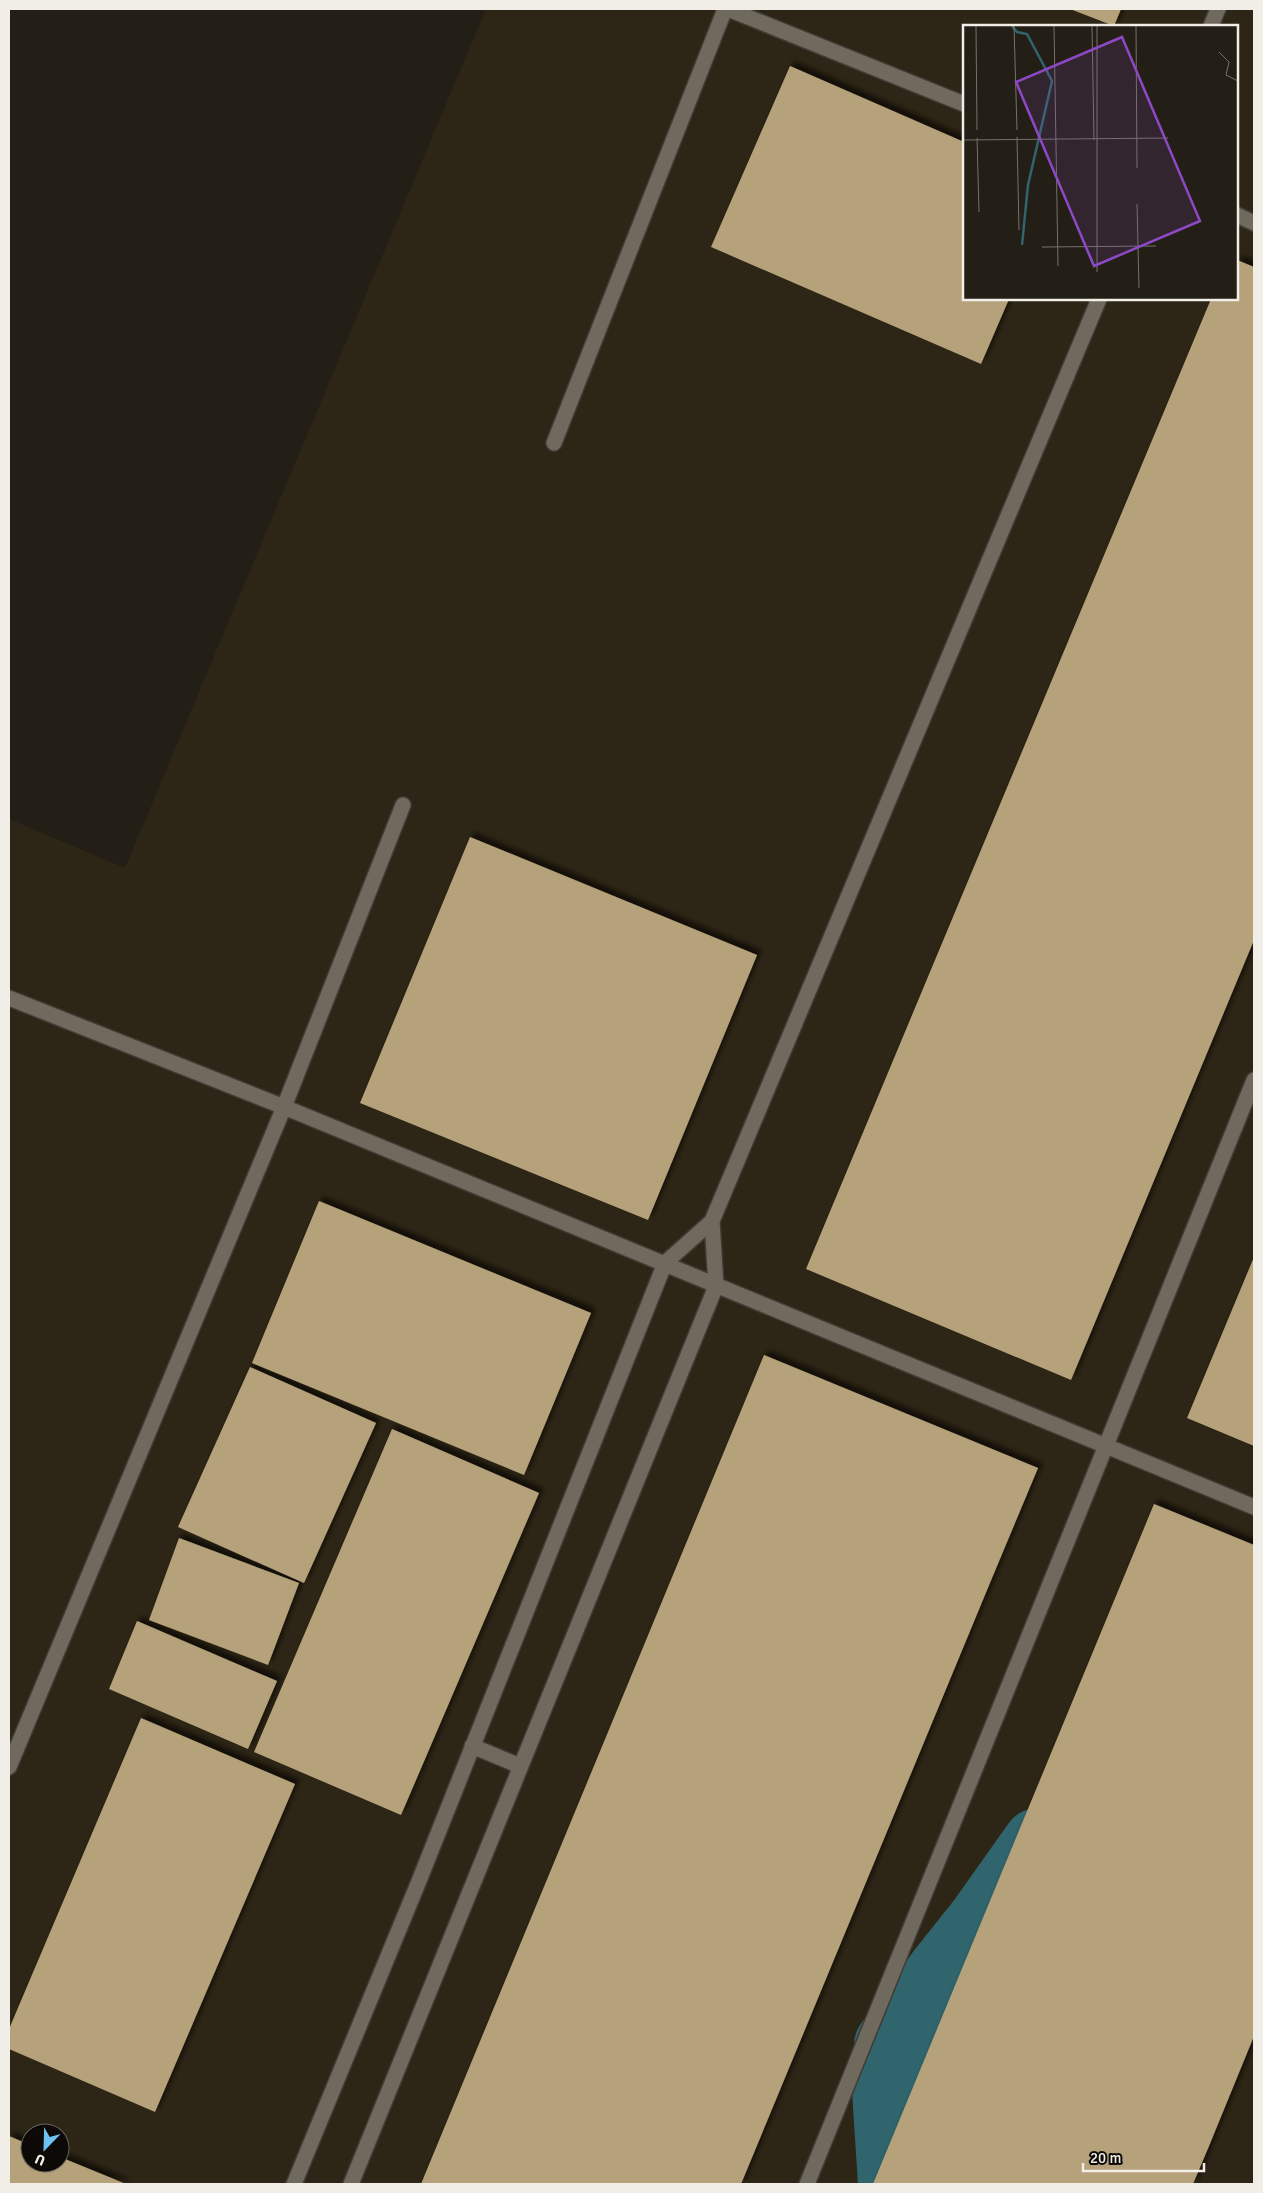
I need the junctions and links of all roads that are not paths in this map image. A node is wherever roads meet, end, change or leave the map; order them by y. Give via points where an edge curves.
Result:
1 (727, 9) edge
2 (1218, 9) edge
3 (1211, 25) edge
4 (963, 104) edge
5 (1238, 215) edge
6 (1254, 223) edge
7 (1099, 300) edge
8 (554, 443) dead end
9 (403, 805) dead end
10 (9, 998) edge
11 (1254, 1080) edge
12 (284, 1106) junction
13 (712, 1220) junction
14 (664, 1263) junction
15 (716, 1286) junction
16 (1107, 1447) junction
17 (1254, 1507) edge
18 (472, 1746) junction
19 (520, 1766) junction
20 (9, 1767) edge
21 (294, 2184) edge
22 (351, 2184) edge
23 (807, 2184) edge

1 - 4 lane
1 - 8 lane
2 - 3 lane
5 - 6 lane
7 - 13 lane
9 - 12 lane
10 - 12 lane
11 - 16 lane
12 - 14 lane
12 - 20 lane
13 - 14 lane
13 - 15 lane
14 - 15 lane
14 - 18 lane
15 - 16 lane
15 - 19 lane
16 - 17 lane
16 - 23 lane
18 - 19 lane
18 - 21 lane
19 - 22 lane

